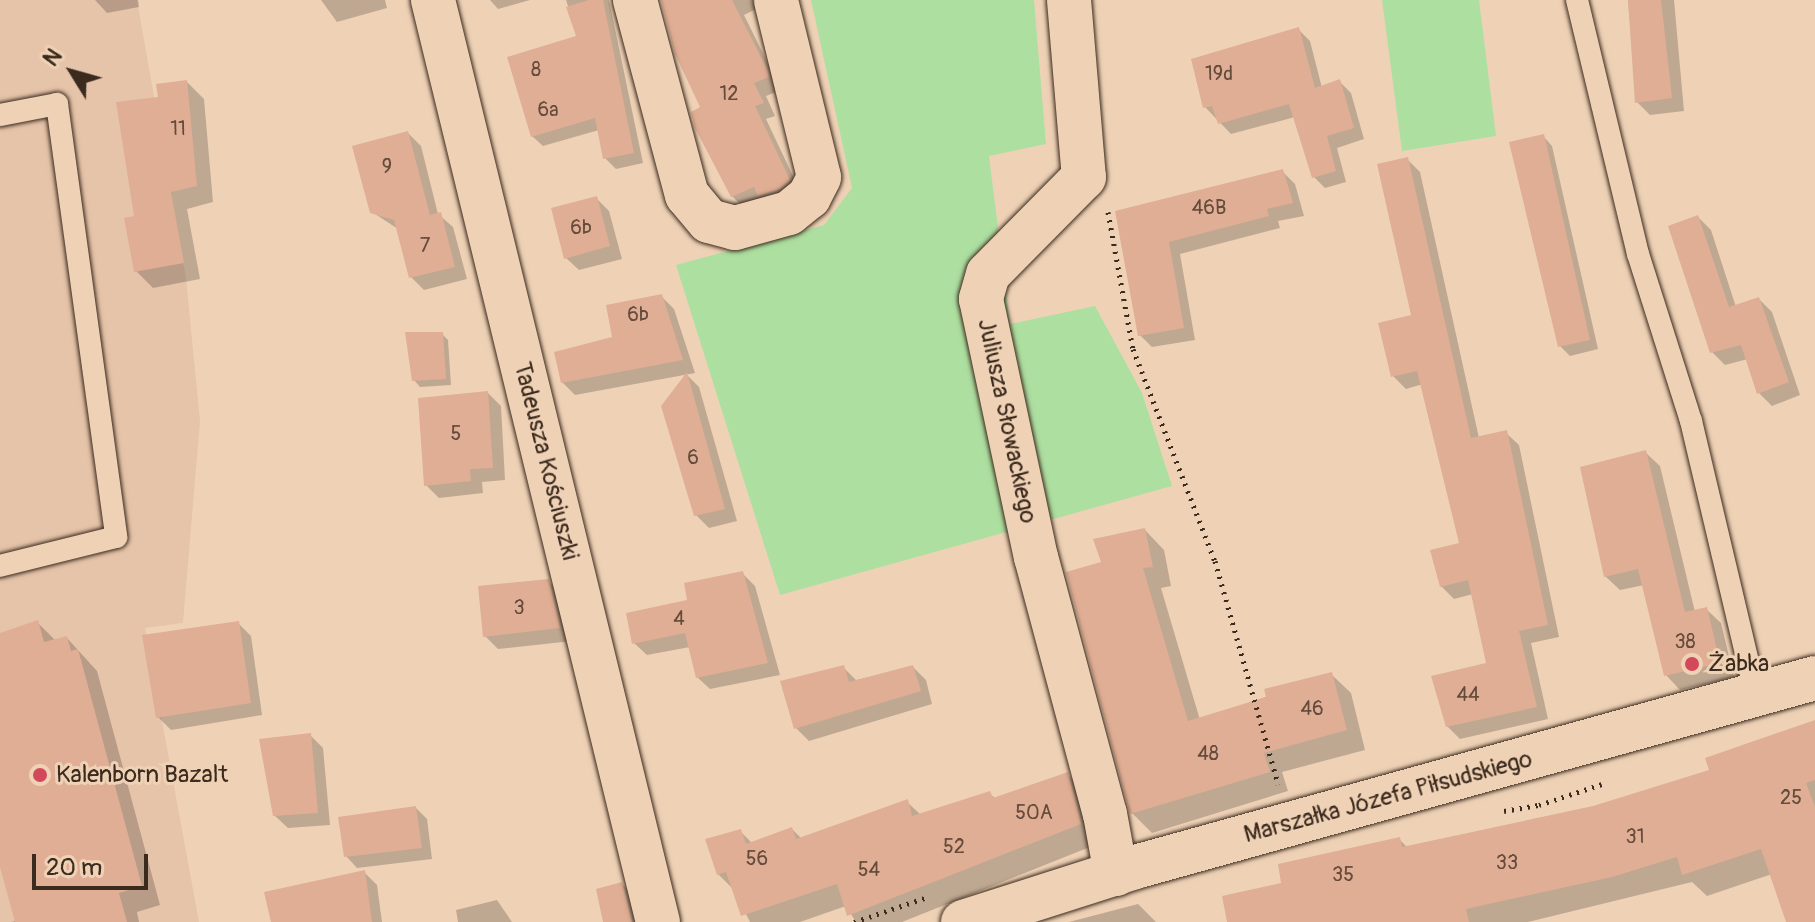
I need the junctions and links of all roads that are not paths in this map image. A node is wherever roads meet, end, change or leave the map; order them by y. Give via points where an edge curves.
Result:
1 (433, 0) edge
2 (635, 0) edge
3 (776, 0) edge
4 (1069, 0) edge
5 (1577, 0) edge
6 (0, 115) edge
7 (0, 566) edge
8 (1815, 678) edge
9 (1756, 697) junction
10 (1116, 874) junction
11 (658, 922) edge
12 (963, 922) edge

1 - 11 street, Tadeusza Kościuszki
2 - 3 street via 687,195 709,221 735,228 771,222 809,197 819,177
4 - 10 street, Juliusza Słowackiego via 1085,137 1084,177 988,274 981,299 1036,557
5 - 9 lane via 1638,254 1691,421
6 - 7 lane via 57,104 116,537
8 - 9 street, Marszałka Józefa Piłsudskiego
9 - 10 street, Marszałka Józefa Piłsudskiego
10 - 12 street, Marszałka Józefa Piłsudskiego

